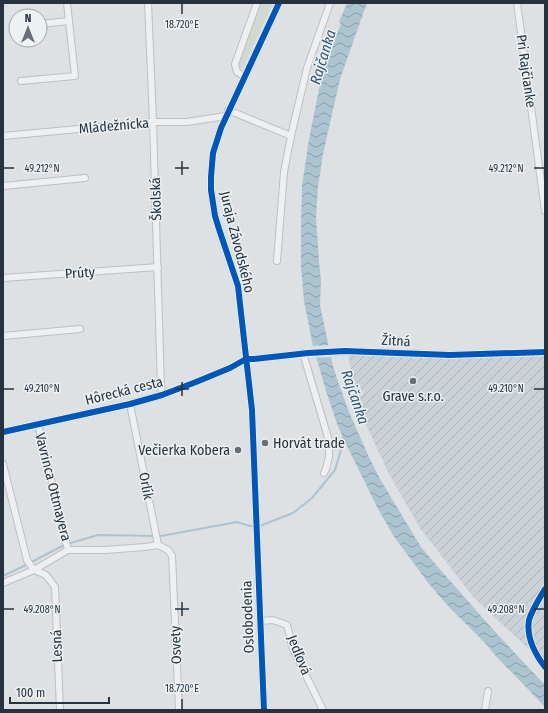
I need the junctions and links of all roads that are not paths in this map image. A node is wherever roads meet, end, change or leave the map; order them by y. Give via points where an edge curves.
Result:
1 (67, 3) edge
2 (148, 3) edge
3 (257, 3) edge
4 (279, 3) edge
5 (330, 3) edge
6 (517, 3) edge
7 (69, 21) junction
8 (48, 23) edge
9 (244, 76) junction
10 (21, 81) dead end
11 (227, 113) junction
12 (153, 122) junction
13 (3, 136) edge
14 (291, 136) junction
15 (85, 178) dead end
16 (3, 186) edge
17 (545, 211) edge
18 (277, 261) dead end
19 (158, 267) junction
20 (3, 278) edge
21 (80, 329) dead end
22 (3, 336) edge
23 (545, 352) edge
24 (306, 353) junction
25 (246, 358) junction
26 (162, 395) junction
27 (130, 404) junction
28 (38, 424) junction
29 (3, 432) edge
30 (3, 464) edge
31 (324, 473) dead end
32 (257, 526) joint
33 (157, 539) junction
34 (68, 546) junction
35 (31, 565) junction
36 (3, 583) edge
37 (545, 589) edge
38 (260, 621) junction
39 (545, 667) edge
40 (488, 691) dead end
41 (60, 710) edge
42 (178, 710) edge
43 (264, 710) edge
44 (323, 710) edge
45 (485, 710) edge

1 - 7 street
2 - 12 street, Školská
3 - 9 street via 236,64 237,72
4 - 9 street, Juraja Závodského
5 - 14 street via 307,68
6 - 17 street, Pri Rajčianke
7 - 8 street
7 - 10 street via 75,76
9 - 11 street, Juraja Závodského
11 - 12 street, Mládežnícka via 187,122
11 - 14 street
11 - 25 street, Juraja Závodského via 213,153 211,190 219,229 238,286
12 - 13 street, Mládežnícka
12 - 19 street, Školská
14 - 18 street via 284,172
15 - 16 street
19 - 20 street, Prúty
19 - 26 street, Školská
21 - 22 street
23 - 24 street, Žitná via 450,355 354,351
24 - 25 street, Žitná
24 - 31 street via 306,367 329,441 329,456
25 - 26 street, Hôrecká cesta via 230,368
25 - 32 street, Juraja Závodského via 252,410
26 - 27 street, Hôrecká cesta
27 - 28 street, Hôrecká cesta
27 - 33 street, Orlík
28 - 29 street, Hôrecká cesta
28 - 34 street, Vavrinca Ottmayera
30 - 35 street
32 - 38 street, Oslobodenia
33 - 34 street via 145,547 105,550
33 - 42 street, Osvety via 172,556
34 - 35 street
35 - 36 street
35 - 41 street, Lesná via 46,576 55,587
37 - 39 street via 531,614 529,625 531,643
38 - 43 street, Oslobodenia
38 - 44 street, Jedľová via 273,620 287,625 293,649
40 - 45 street

